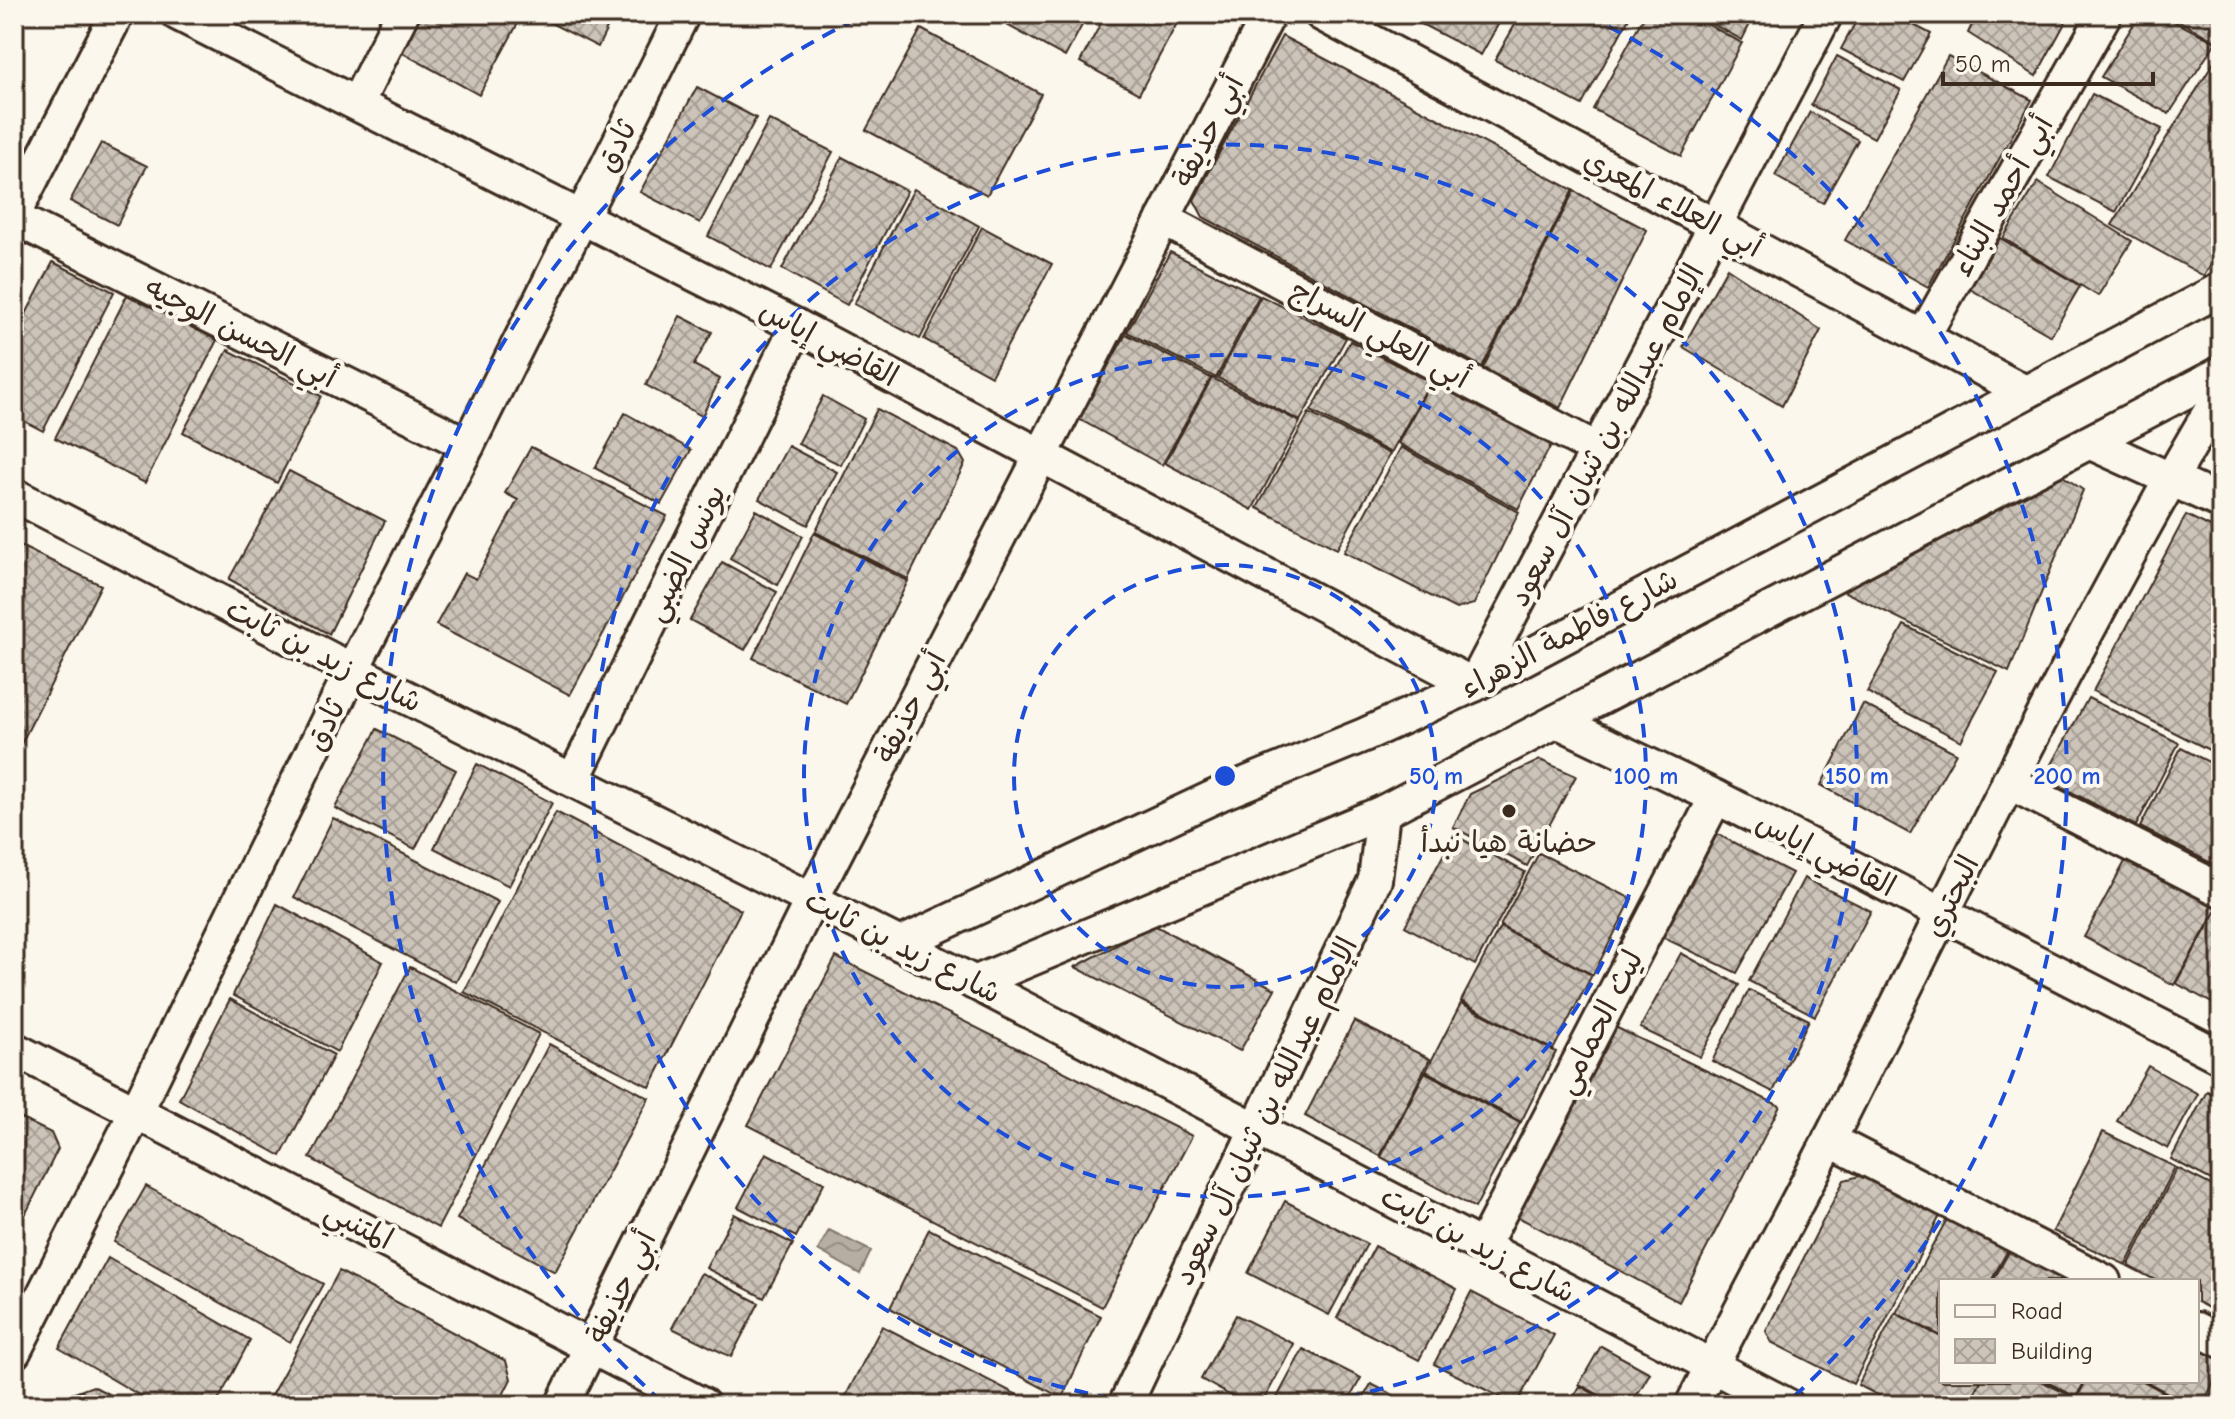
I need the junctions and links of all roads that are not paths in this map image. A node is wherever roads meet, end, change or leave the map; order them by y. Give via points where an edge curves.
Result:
1 (117, 14) edge
2 (178, 14) edge
3 (402, 14) edge
4 (683, 14) edge
5 (1269, 14) edge
6 (1321, 14) edge
7 (1826, 14) edge
8 (2105, 14) edge
9 (357, 103) junction
10 (14, 216) edge
11 (581, 216) junction
12 (1163, 219) junction
13 (1716, 226) junction
14 (2221, 289) edge
15 (797, 326) junction
16 (1924, 335) junction
17 (2221, 373) edge
18 (2025, 392) junction
19 (2221, 393) edge
20 (2091, 443) junction
21 (468, 445) junction
22 (1598, 450) junction
23 (1040, 454) junction
24 (2171, 478) junction
25 (14, 495) edge
26 (2221, 502) edge
27 (352, 670) junction
28 (1474, 685) junction
29 (1557, 721) junction
30 (573, 780) junction
31 (2008, 782) junction
32 (1716, 797) junction
33 (1383, 812) junction
34 (2221, 890) edge
35 (812, 899) junction
36 (1942, 914) junction
37 (900, 944) junction
38 (974, 983) junction
39 (14, 1049) edge
40 (2221, 1057) edge
41 (137, 1110) junction
42 (1257, 1128) junction
43 (1829, 1140) junction
44 (1483, 1246) junction
45 (2100, 1279) edge
46 (2199, 1330) edge
47 (2221, 1341) edge
48 (592, 1346) junction
49 (14, 1352) edge
50 (1711, 1367) junction
51 (562, 1405) edge
52 (703, 1405) edge
53 (1125, 1405) edge
54 (1692, 1405) edge
55 (1787, 1405) edge

1 - 10 street
2 - 9 street, القاضي إياس
3 - 9 street
4 - 11 street, ثادق
5 - 12 street, أبي حذيفة
6 - 13 street, أبي العلاء المعري
7 - 13 street, الإمام عبدالله بن ثنيان آل سعود
8 - 16 street, أبي أحمد البناء
9 - 11 street, القاضي إياس
10 - 21 street, أبي الحسن الوجيه
11 - 15 street, القاضي إياس
11 - 21 street, ثادق
12 - 22 street, أبي العلي السراج
12 - 23 street, أبي حذيفة
13 - 16 street, أبي العلاء المعري
13 - 22 street, الإمام عبدالله بن ثنيان آل سعود
14 - 18 street, شارع فاطمة الزهراء
15 - 23 street, القاضي إياس
15 - 30 street, يونس الضبي
16 - 18 street, أبي العلاء المعري
17 - 20 street
18 - 28 street, شارع فاطمة الزهراء
19 - 24 street, البحتري
20 - 24 street
20 - 29 street
21 - 27 street, ثادق
22 - 28 street, الإمام عبدالله بن ثنيان آل سعود
23 - 28 street, القاضي إياس
23 - 35 street, أبي حذيفة
24 - 26 street
24 - 31 street, البحتري
25 - 27 street, شارع زيد بن ثابت
27 - 30 street, شارع زيد بن ثابت
27 - 41 street, ثادق
28 - 37 street, شارع فاطمة الزهراء via 1220,794
29 - 32 street, القاضي إياس
29 - 33 street
30 - 35 street, شارع زيد بن ثابت
31 - 34 street
31 - 36 street, البحتري
32 - 36 street, القاضي إياس
32 - 44 street, ليث الحمامي
33 - 38 street
33 - 42 street, الإمام عبدالله بن ثنيان آل سعود via 1375,880
35 - 37 street, شارع زيد بن ثابت
35 - 48 street, أبي حذيفة
36 - 40 street, القاضي إياس
36 - 43 street, البحتري
37 - 38 street, شارع زيد بن ثابت
38 - 42 street, شارع زيد بن ثابت
39 - 41 street, المتنبي
41 - 48 street, المتنبي
41 - 49 street, ثادق
42 - 44 street, شارع زيد بن ثابت
42 - 53 street, الإمام عبدالله بن ثنيان آل سعود
43 - 45 street
43 - 50 street, البحتري
44 - 50 street, شارع زيد بن ثابت
46 - 47 street
48 - 51 street, أبي حذيفة
48 - 52 street, المتنبي
50 - 54 street, البحتري
50 - 55 street, شارع زيد بن ثابت

